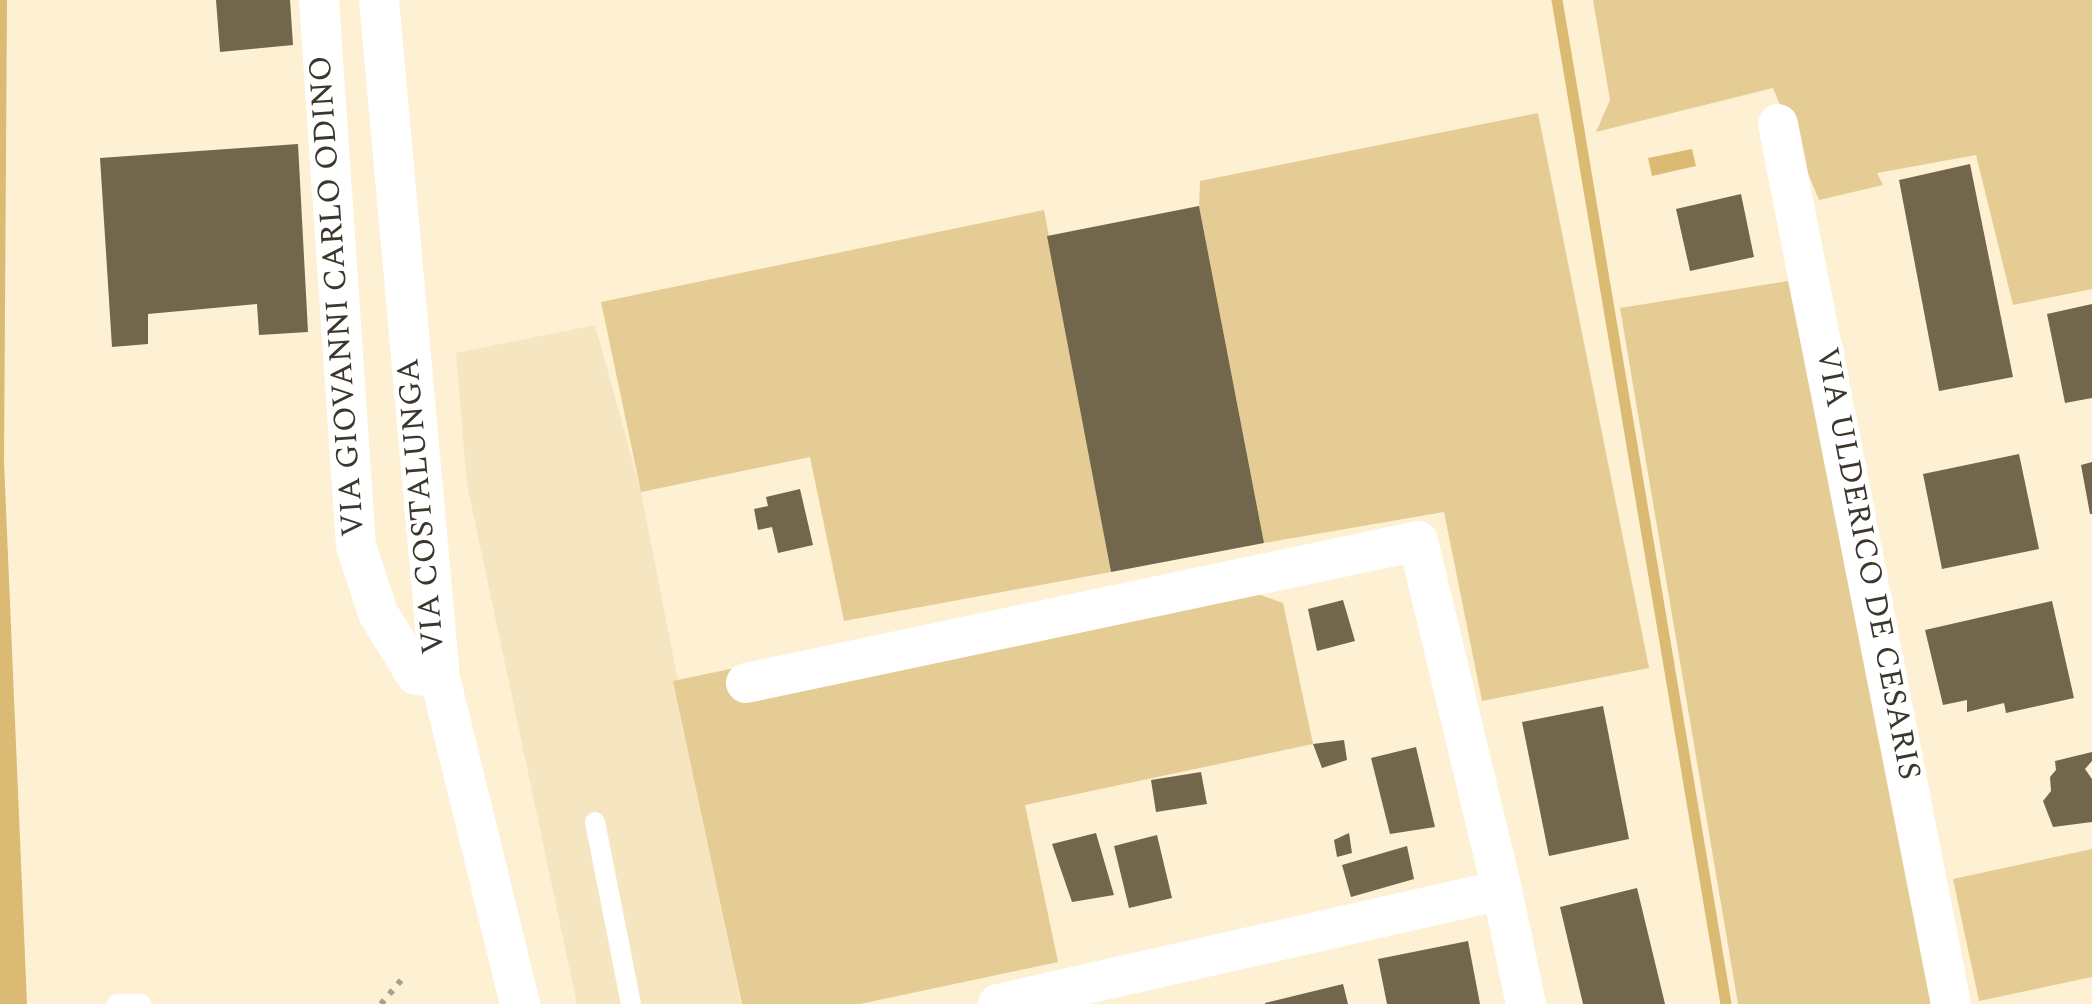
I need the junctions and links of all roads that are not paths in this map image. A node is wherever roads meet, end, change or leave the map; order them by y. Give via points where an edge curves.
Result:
1 (319, 0) edge
2 (379, 0) edge
3 (1778, 124) dead end
4 (440, 678) junction
5 (746, 684) dead end
6 (595, 822) dead end
7 (1502, 890) junction
8 (118, 1004) edge
9 (141, 1004) edge
10 (520, 1004) edge
11 (631, 1004) edge
12 (998, 1004) edge
13 (1526, 1004) edge
14 (1951, 1004) edge

1 - 4 street, VIA GIOVANNI CARLO ODINO via 356,546 378,613 416,674
2 - 4 street, VIA COSTALUNGA
3 - 14 street, VIA ULDERICO DE CESARIS
4 - 10 street, VIA COSTALUNGA
5 - 7 street via 1418,541
6 - 11 lane
7 - 12 street
7 - 13 street
8 - 9 lane

